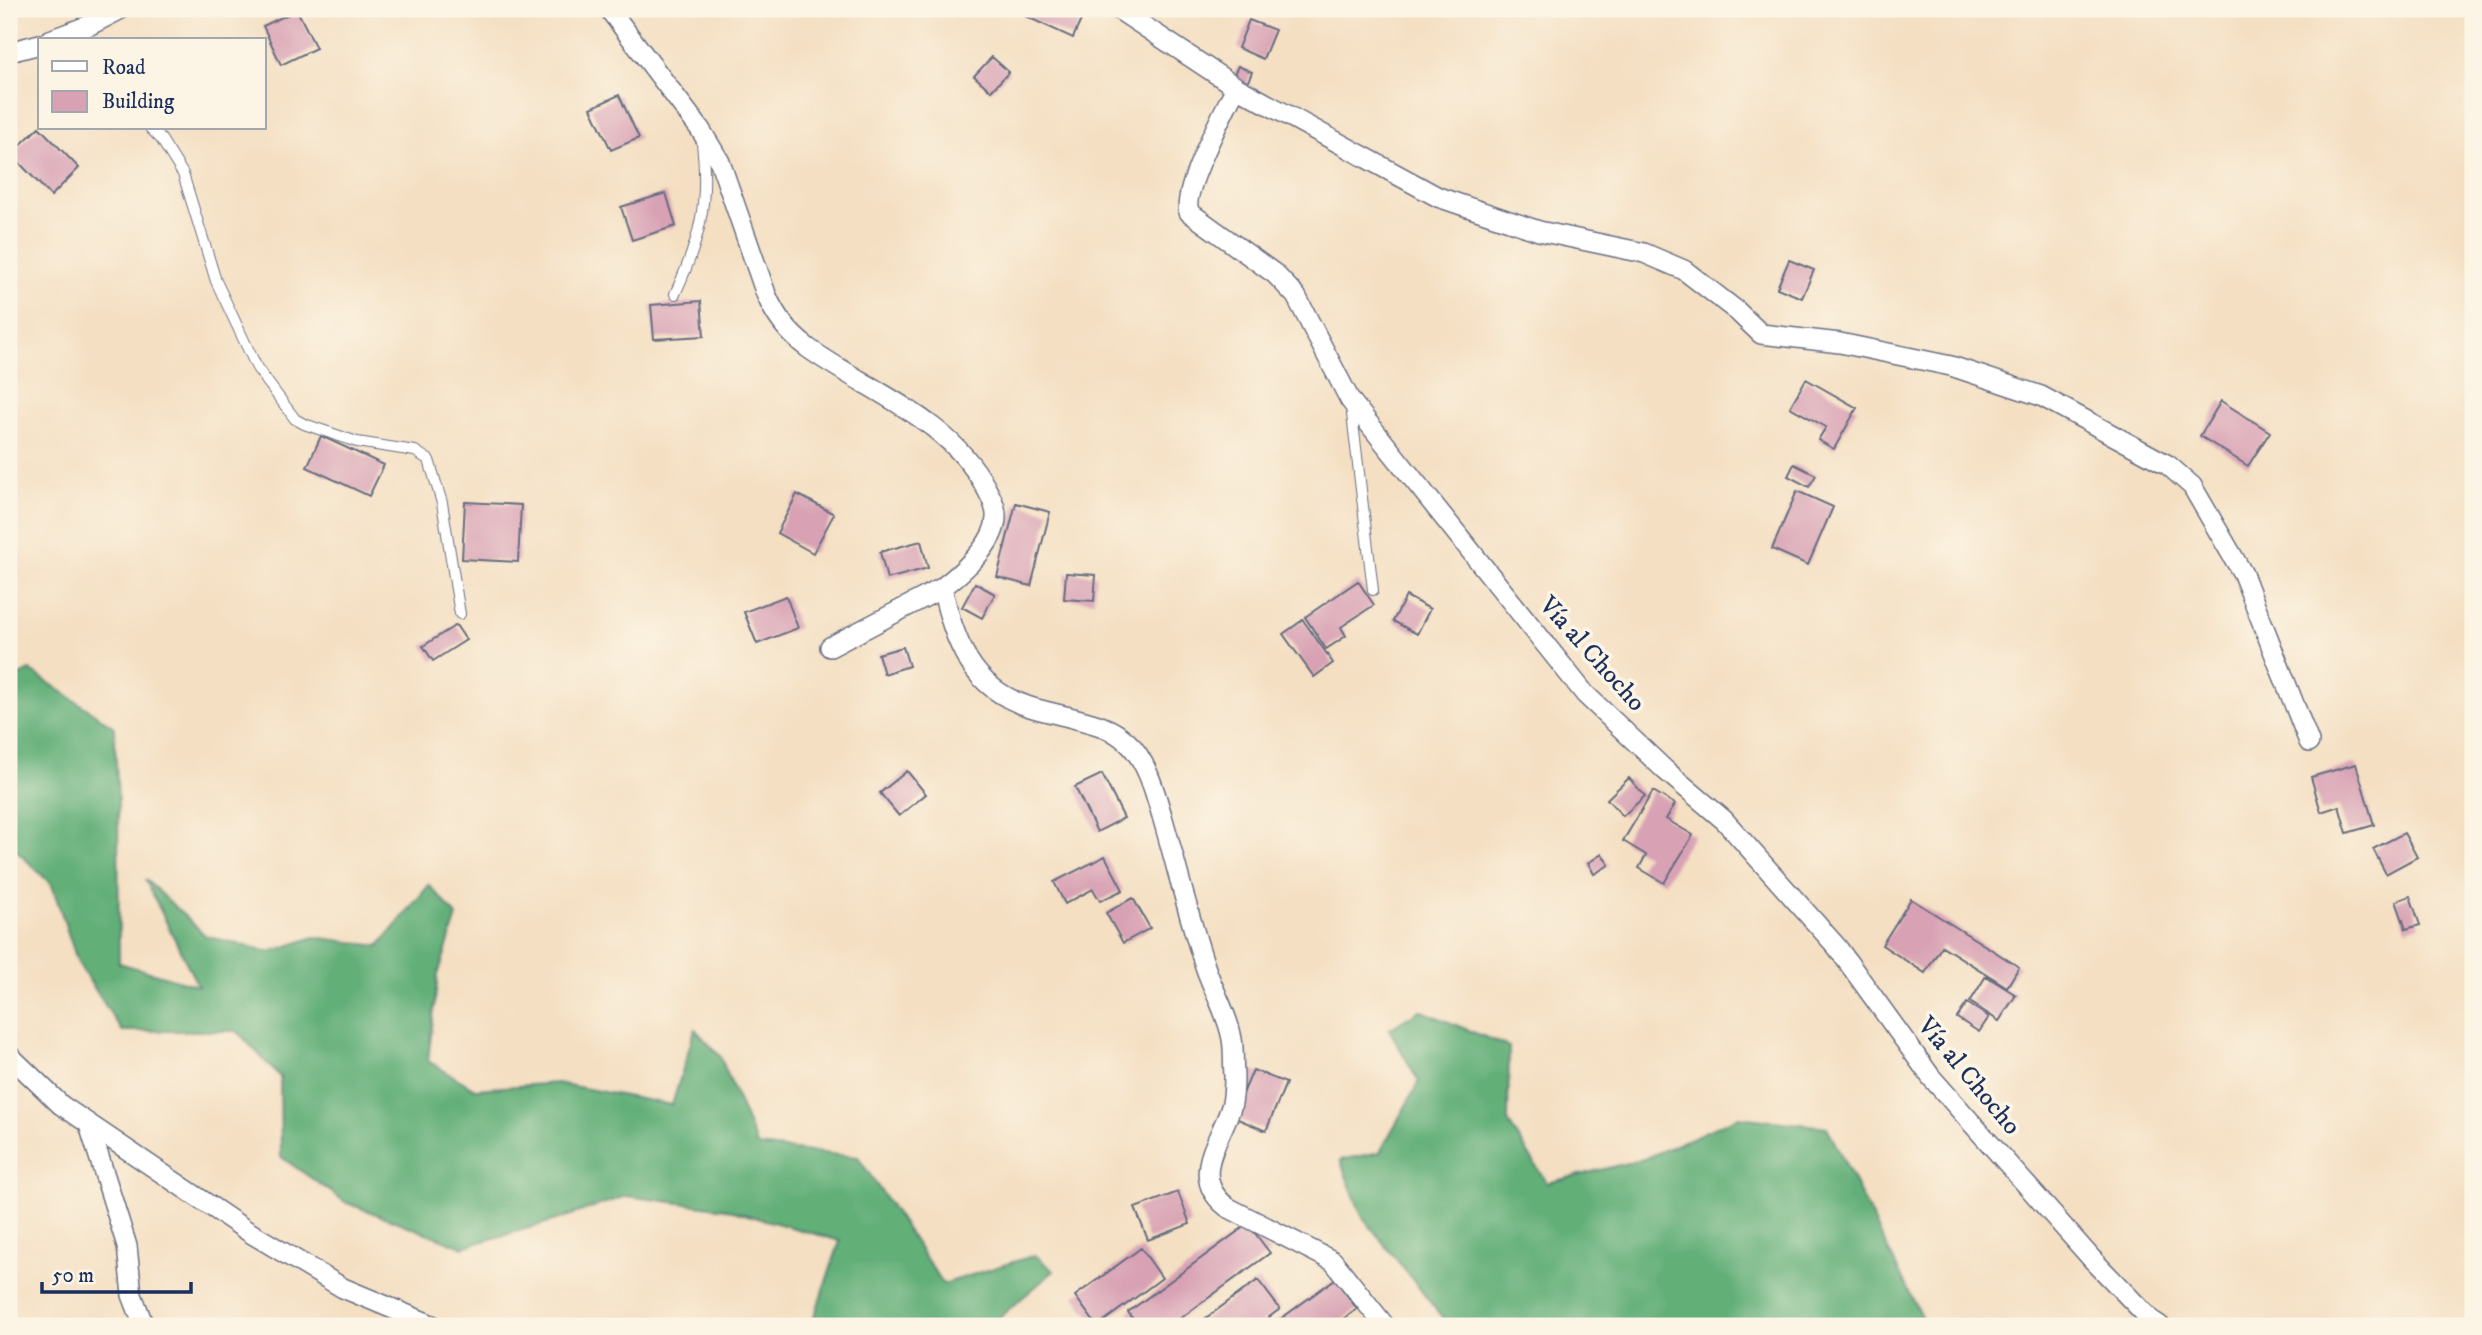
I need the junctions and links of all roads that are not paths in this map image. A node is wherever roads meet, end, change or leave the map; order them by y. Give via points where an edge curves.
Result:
1 (121, 9) edge
2 (609, 9) edge
3 (1118, 9) edge
4 (55, 38) edge
5 (1236, 87) junction
6 (701, 129) junction
7 (151, 130) edge
8 (675, 294) dead end
9 (1350, 400) junction
10 (942, 588) junction
11 (1373, 590) dead end
12 (460, 614) dead end
13 (830, 646) dead end
14 (2309, 742) dead end
15 (9, 1055) edge
16 (89, 1125) junction
17 (144, 1326) edge
18 (434, 1326) edge
19 (1385, 1326) edge
20 (2160, 1326) edge

1 - 4 street
2 - 6 street
3 - 5 street
5 - 9 street, Vía al Chocho via 1186,205 1195,218 1275,274 1296,296
5 - 14 street via 1438,197 1539,231 1644,253 1684,270 1761,334 1951,366 2041,396 2168,465 2192,486 2243,574
6 - 8 lane via 703,213 693,255
6 - 10 street via 720,162 775,314 807,347 949,440 980,476 993,500 996,519 988,540 969,566
7 - 12 lane via 183,174 216,281 257,368 295,419 357,442 415,451 429,460 442,503
9 - 11 lane
9 - 20 street, Vía al Chocho via 1585,694 1724,820 1837,947 1931,1077 2092,1259
10 - 13 street
10 - 19 street via 957,641 984,682 1027,706 1106,727 1140,758 1232,1037 1233,1104 1211,1156 1207,1173 1211,1189 1227,1207 1333,1261
15 - 16 street
16 - 17 street via 127,1246 132,1295
16 - 18 street via 343,1289

